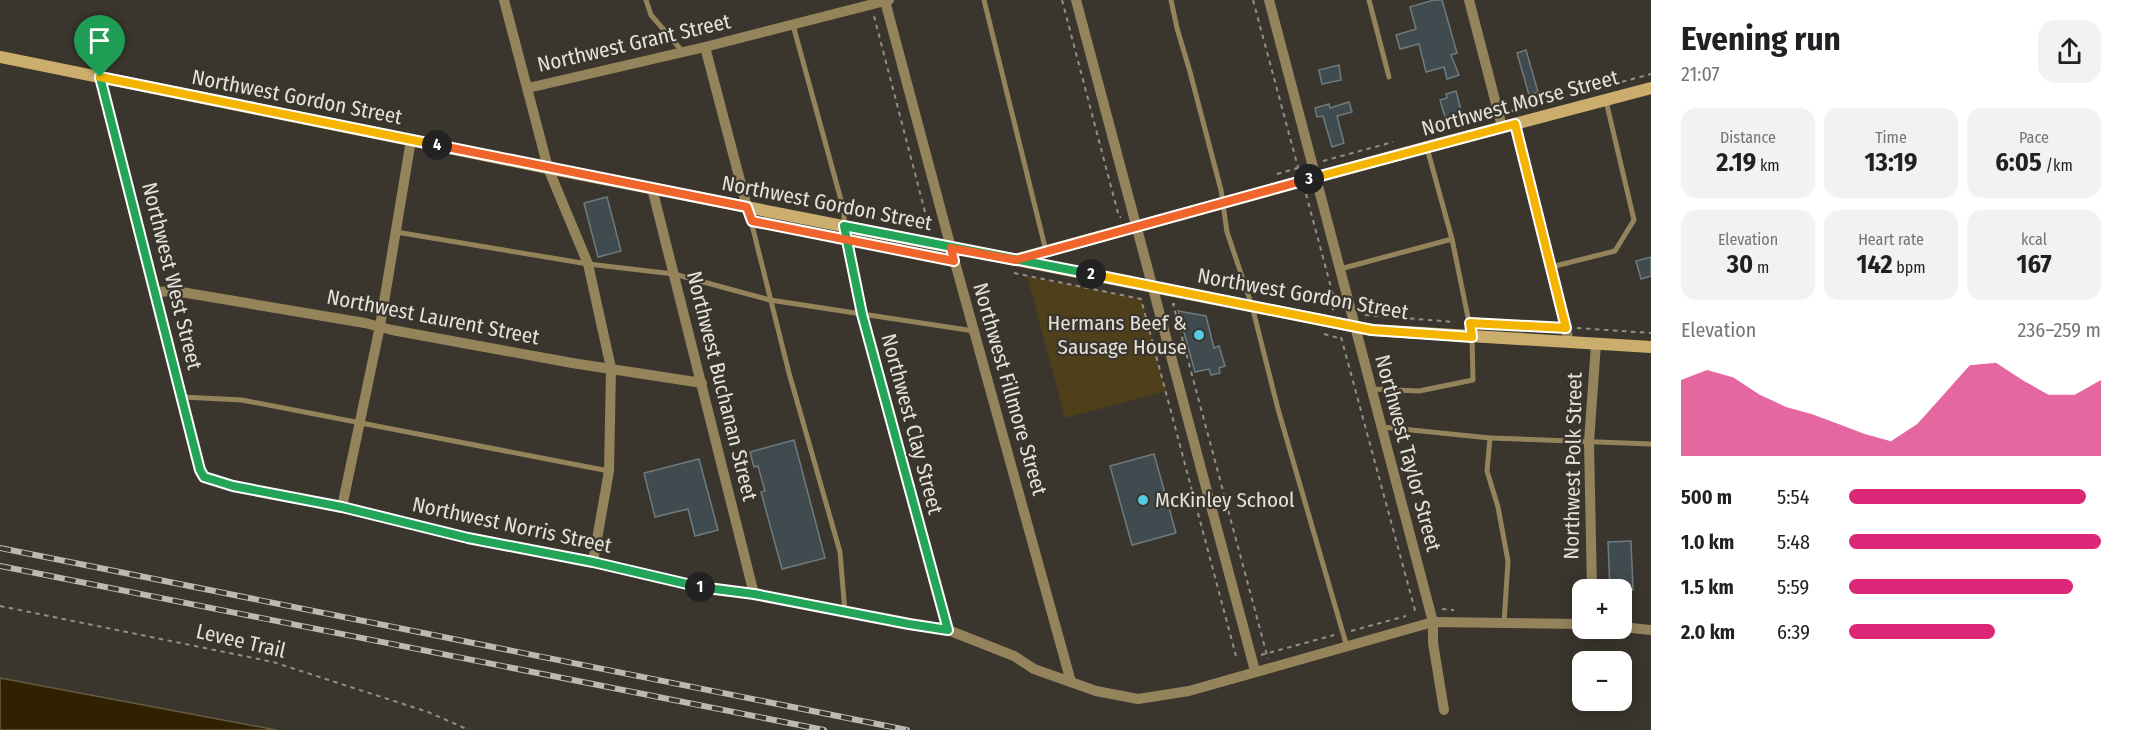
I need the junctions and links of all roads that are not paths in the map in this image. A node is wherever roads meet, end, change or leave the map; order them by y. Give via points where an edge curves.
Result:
1 (504, 0) edge
2 (646, 0) edge
3 (984, 0) edge
4 (1076, 0) edge
5 (1171, 0) edge
6 (1269, 0) edge
7 (1369, 0) edge
8 (1468, 0) edge
9 (887, 1) edge
10 (793, 25) junction
11 (705, 47) junction
12 (683, 52) junction
13 (0, 57) edge
14 (100, 77) junction
15 (1389, 77) dead end
16 (528, 88) junction
17 (1651, 88) edge
18 (1606, 100) junction
19 (1508, 126) junction
20 (411, 140) junction
21 (1427, 147) junction
22 (548, 168) junction
23 (1316, 177) junction
24 (652, 188) junction
25 (1223, 203) junction
26 (747, 207) junction
27 (1137, 225) junction
28 (844, 226) junction
29 (395, 231) junction
30 (1452, 239) junction
31 (951, 248) junction
32 (1046, 251) junction
33 (1016, 260) junction
34 (588, 264) junction
35 (1551, 267) junction
36 (1340, 269) junction
37 (674, 274) junction
38 (1152, 287) junction
39 (156, 292) junction
40 (770, 300) junction
41 (1252, 306) junction
42 (862, 314) junction
43 (380, 326) junction
44 (1355, 327) junction
45 (974, 331) junction
46 (1472, 337) junction
47 (1569, 342) junction
48 (1596, 344) junction
49 (1651, 347) edge
50 (611, 368) junction
51 (702, 383) junction
52 (1371, 388) junction
53 (182, 397) junction
54 (360, 423) junction
55 (1382, 427) junction
56 (1490, 438) junction
57 (1589, 442) junction
58 (1651, 444) edge
59 (609, 471) junction
60 (211, 479) joint
61 (342, 507) junction
62 (593, 562) junction
63 (1592, 579) edge
64 (754, 594) junction
65 (845, 612) junction
66 (1433, 622) junction
67 (1504, 623) junction
68 (1572, 624) edge
69 (1632, 628) edge
70 (948, 630) junction
71 (1651, 630) edge
72 (1347, 646) junction
73 (1255, 671) junction
74 (1071, 682) junction
75 (1444, 710) dead end

1 - 16 street
2 - 12 lane via 651,15
3 - 32 lane
4 - 27 street
5 - 25 lane
6 - 23 street, Northwest Taylor Street
7 - 15 lane
8 - 19 street, Northwest Polk Street
9 - 10 street, Northwest Grant Street
9 - 31 street, Northwest Fillmore Street
10 - 11 street, Northwest Grant Street
10 - 28 lane via 844,211
11 - 12 street, Northwest Grant Street
11 - 26 street
12 - 16 street, Northwest Grant Street
13 - 14 main road, Northwest Gordon Street
14 - 20 main road, Northwest Gordon Street
14 - 39 street, Northwest West Street
16 - 22 street
17 - 18 main road, Northwest Morse Street
18 - 19 main road, Northwest Morse Street
18 - 35 lane via 1634,220 1615,251
19 - 21 main road, Northwest Morse Street
19 - 35 street, Northwest Polk Street
20 - 22 main road, Northwest Gordon Street
20 - 29 street
21 - 23 main road, Northwest Morse Street
21 - 30 lane
22 - 24 main road, Northwest Gordon Street
22 - 34 street
23 - 25 main road, Northwest Morse Street
23 - 36 street, Northwest Taylor Street
24 - 26 main road, Northwest Gordon Street
24 - 37 street, Northwest Buchanan Street
25 - 27 main road, Northwest Morse Street
25 - 41 lane via 1227,232
26 - 28 main road, Northwest Gordon Street
26 - 40 lane
27 - 32 main road, Northwest Morse Street
27 - 38 street
28 - 31 main road, Northwest Gordon Street
28 - 42 street, Northwest Clay Street
29 - 34 lane
29 - 43 street
30 - 36 lane
30 - 46 lane
31 - 33 main road, Northwest Gordon Street
31 - 45 street, Northwest Fillmore Street
32 - 33 main road, Northwest Morse Street
33 - 38 main road, Northwest Gordon Street
34 - 37 lane
34 - 50 street
35 - 47 street, Northwest Polk Street
36 - 44 street, Northwest Taylor Street
37 - 40 lane
37 - 51 street, Northwest Buchanan Street
38 - 41 main road, Northwest Gordon Street
38 - 73 street
39 - 43 street, Northwest Laurent Street via 175,291
39 - 53 street, Northwest West Street
40 - 42 lane
40 - 65 lane via 840,552
41 - 44 main road, Northwest Gordon Street
41 - 72 lane
42 - 45 lane
42 - 70 street, Northwest Clay Street
43 - 50 street, Northwest Laurent Street
43 - 54 street
44 - 46 main road, Northwest Gordon Street
44 - 52 street, Northwest Taylor Street
45 - 74 street, Northwest Fillmore Street
46 - 47 main road, Northwest Gordon Street
46 - 52 lane via 1473,380 1419,391
47 - 48 main road, Northwest Gordon Street
48 - 49 main road, Northwest Gordon Street
48 - 57 street, Northwest Polk Street
50 - 51 street, Northwest Laurent Street
50 - 59 street
51 - 64 street, Northwest Buchanan Street
52 - 55 street, Northwest Taylor Street
53 - 54 lane via 242,400
53 - 60 street, Northwest West Street via 200,470
54 - 59 lane
54 - 61 street
55 - 56 lane
55 - 66 street, Northwest Taylor Street
56 - 57 lane
56 - 67 lane via 1487,471 1508,561
57 - 58 lane
57 - 63 street, Northwest Polk Street
59 - 62 street
60 - 61 street, Northwest Norris Street
61 - 62 street, Northwest Norris Street via 468,538
62 - 64 street, Northwest Norris Street via 712,590
64 - 65 street, Northwest Norris Street
65 - 70 street, Northwest Norris Street
66 - 67 street
66 - 72 street
66 - 75 street, Northwest Taylor Street
67 - 68 street
69 - 71 street
70 - 74 street, Northwest Norris Street
72 - 73 street
73 - 74 street, Northwest Norris Street via 1189,691 1138,699 1096,692

